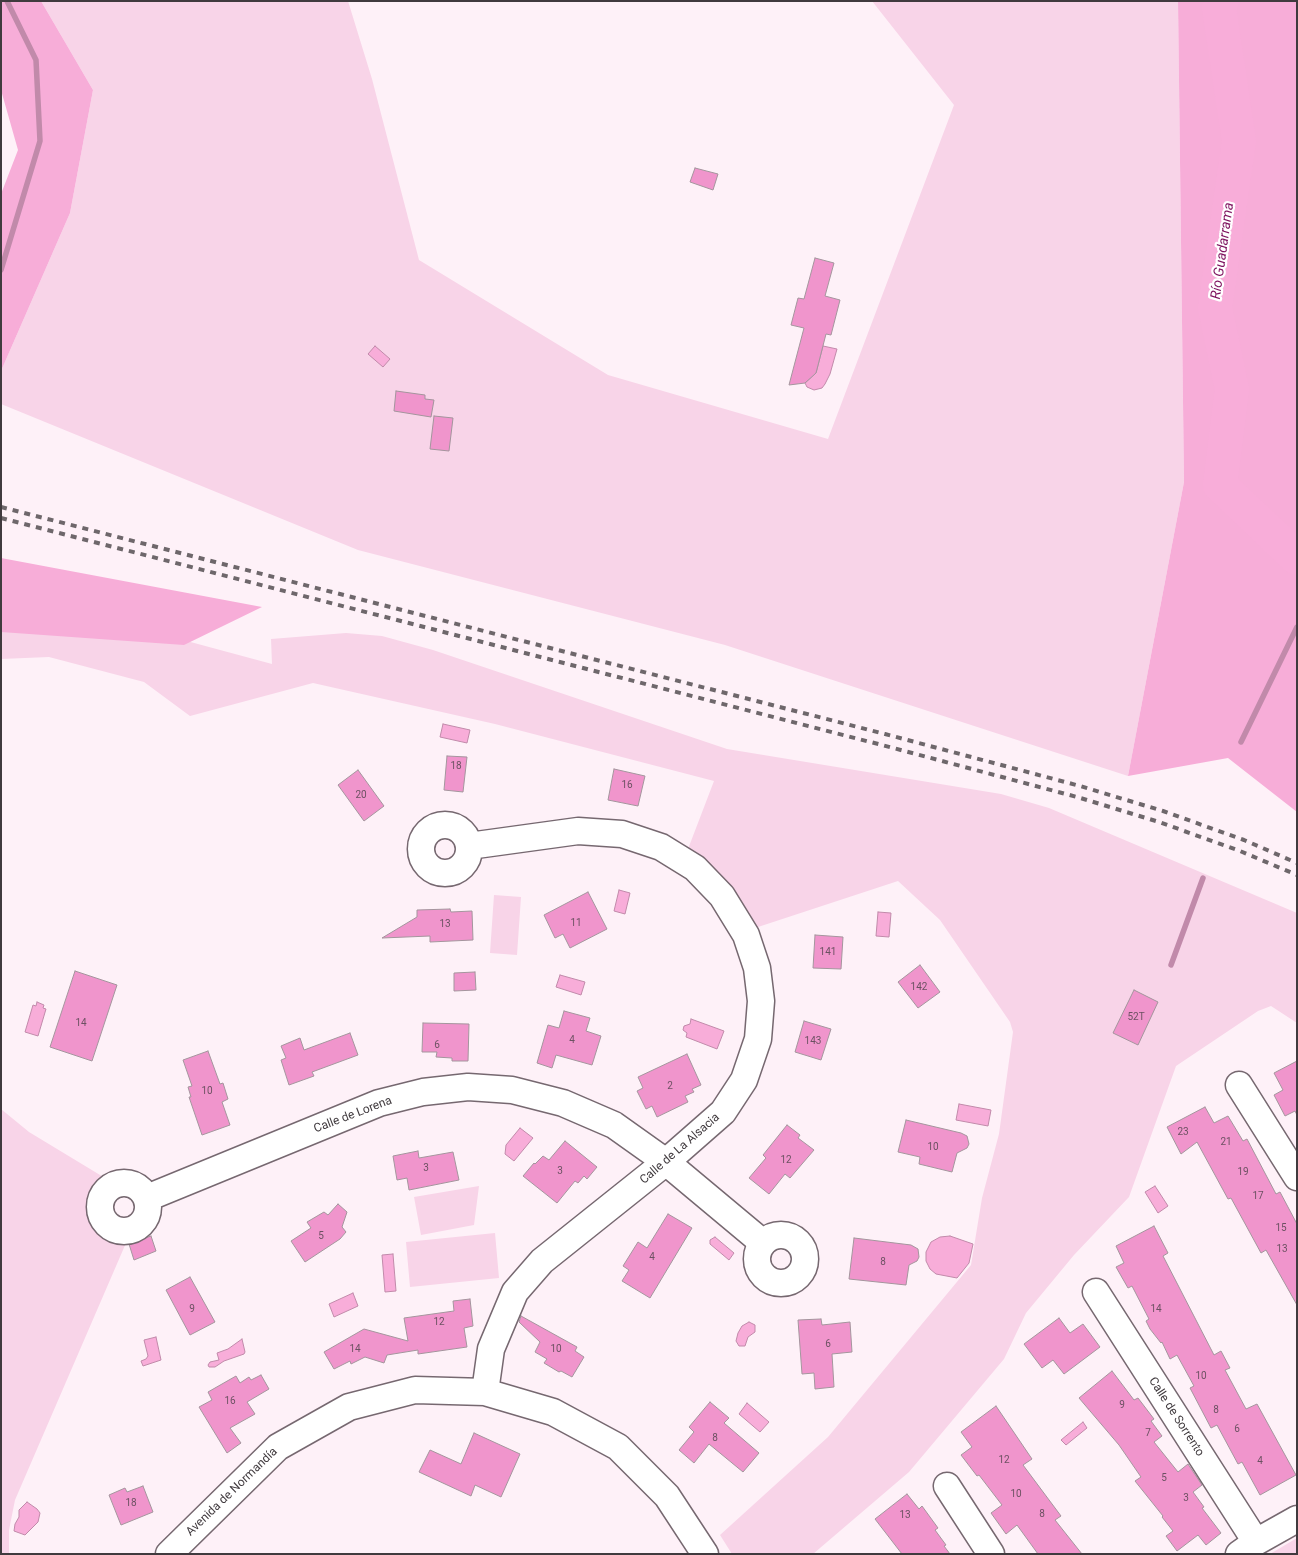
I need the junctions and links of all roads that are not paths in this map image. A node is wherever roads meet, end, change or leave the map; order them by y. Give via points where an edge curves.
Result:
1 (469, 846) dead end
2 (1239, 1085) dead end
3 (666, 1162) junction
4 (1297, 1176) edge
5 (147, 1198) dead end
6 (763, 1243) dead end
7 (1096, 1292) dead end
8 (485, 1392) junction
9 (947, 1486) dead end
10 (1297, 1519) edge
11 (1248, 1548) edge
12 (169, 1554) edge
13 (705, 1554) edge
14 (991, 1554) edge

1 - 3 street, Calle de La Alsacia via 578,831 622,834 661,847 695,868 722,896 746,935 756,968 761,1001 758,1039 744,1080 723,1112
2 - 4 street
3 - 5 street, Calle de Lorena via 614,1125 563,1103 512,1090 468,1087 423,1092 379,1103
3 - 6 street, Calle de Lorena
3 - 8 street, Calle de La Alsacia via 542,1261 515,1292 491,1349
7 - 11 street, Calle de Sorrento
8 - 12 street, Avenida de Normandía via 415,1390 349,1407 278,1447
8 - 13 street, Avenida de Normandía via 553,1412 618,1447 667,1496
9 - 14 street
10 - 11 street

